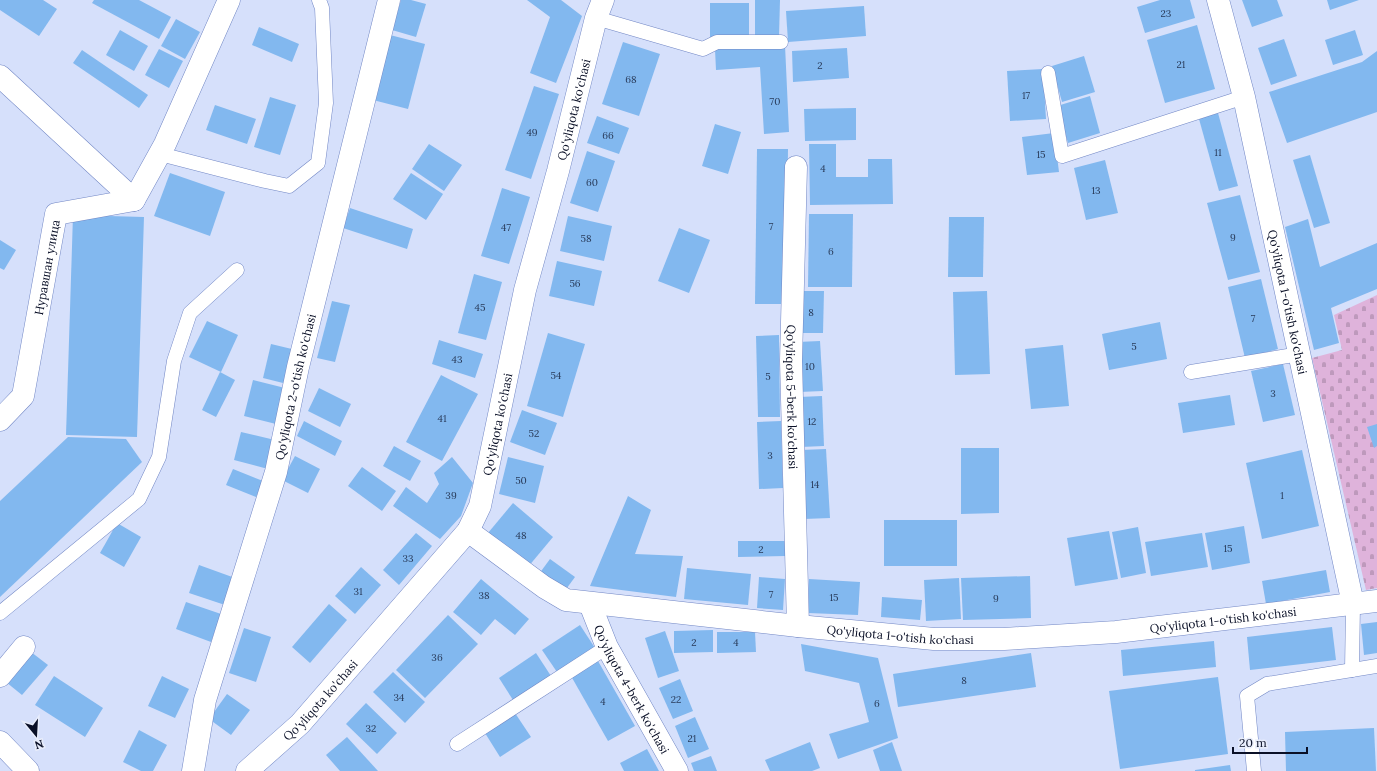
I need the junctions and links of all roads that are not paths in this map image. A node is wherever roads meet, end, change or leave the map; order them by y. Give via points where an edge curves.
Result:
1 (229, 0) edge
2 (319, 0) edge
3 (389, 0) edge
4 (1218, 0) edge
5 (599, 9) edge
6 (781, 42) dead end
7 (1048, 73) dead end
8 (0, 76) edge
9 (1244, 97) junction
10 (160, 154) junction
11 (796, 167) dead end
12 (134, 200) junction
13 (237, 270) dead end
14 (1300, 354) junction
15 (1191, 372) dead end
16 (0, 420) edge
17 (468, 531) junction
18 (1377, 601) edge
19 (590, 604) junction
20 (1353, 604) junction
21 (0, 612) edge
22 (798, 626) junction
23 (24, 647) dead end
24 (607, 647) junction
25 (1377, 666) edge
26 (1352, 670) junction
27 (0, 676) edge
28 (0, 742) edge
29 (457, 744) dead end
30 (28, 771) edge
31 (193, 771) edge
32 (247, 771) edge
33 (677, 771) edge
34 (1254, 771) edge

1 - 10 street
2 - 10 lane via 322,8 326,103 318,163 289,186
3 - 31 street, Qo'yliqota 2-o'tish ko'chasi via 298,367 276,472 205,700
4 - 9 street, Qo'yliqota 1-o'tish ko'chasi
5 - 6 lane via 703,49 717,42
5 - 17 street, Qo'yliqota ko'chasi via 526,290 480,506
7 - 9 lane via 1062,156
8 - 12 street
9 - 14 street, Qo'yliqota 1-o'tish ko'chasi
10 - 12 street
11 - 22 street, Qo'yliqota 5-berk ko'chasi via 791,361
12 - 16 street, Нуравшан улица via 56,214 23,396
13 - 21 lane via 190,313 174,361 159,457 138,500
14 - 15 lane
14 - 20 street, Qo'yliqota 1-o'tish ko'chasi
17 - 19 street, Qo'yliqota 1-o'tish ko'chasi via 544,587 566,600
17 - 32 street, Qo'yliqota ko'chasi via 300,724
18 - 20 street, Qo'yliqota 1-o'tish ko'chasi
19 - 22 street, Qo'yliqota 1-o'tish ko'chasi
19 - 24 street, Qo'yliqota 4-berk ko'chasi
20 - 22 street, Qo'yliqota 1-o'tish ko'chasi via 1116,632 1004,639 934,639
20 - 26 lane
23 - 27 street
24 - 29 lane
24 - 33 street, Qo'yliqota 4-berk ko'chasi
25 - 26 lane
26 - 34 lane via 1267,684 1247,696
28 - 30 street

